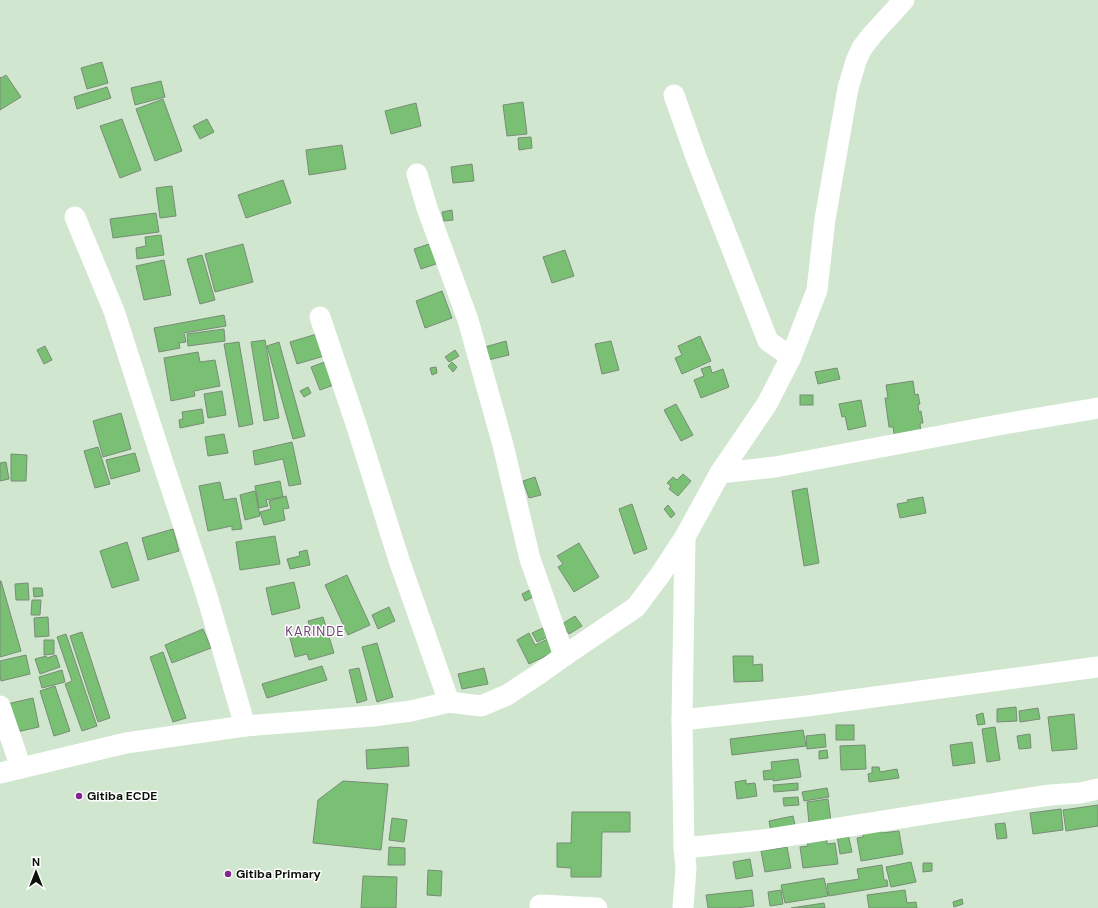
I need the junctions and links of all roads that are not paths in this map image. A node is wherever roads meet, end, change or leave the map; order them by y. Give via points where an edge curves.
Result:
1 (904, 0) edge
2 (674, 95) dead end
3 (417, 174) dead end
4 (75, 217) dead end
5 (320, 317) dead end
6 (791, 357) junction
7 (1098, 408) edge
8 (720, 473) junction
9 (685, 537) junction
10 (564, 656) junction
11 (1098, 667) edge
12 (449, 702) junction
13 (0, 706) edge
14 (682, 720) junction
15 (245, 726) junction
16 (21, 768) junction
17 (0, 773) edge
18 (1098, 788) edge
19 (684, 848) junction
20 (540, 905) dead end
21 (597, 908) edge
22 (683, 908) edge

1 - 6 street via 872,35 856,61 848,88 825,219 817,290
2 - 6 street via 768,340
3 - 10 street via 468,320 503,445 530,559
4 - 15 street via 114,311 206,593
5 - 12 street via 399,560
6 - 8 street via 767,404
7 - 8 street via 775,467
8 - 9 street
9 - 10 street via 636,607
9 - 14 street
10 - 12 street via 507,694 481,706
11 - 14 street
12 - 15 street via 373,716
13 - 16 street
14 - 19 street
15 - 16 street via 126,743
16 - 17 street
18 - 19 street via 1080,793 1050,795 763,840
19 - 22 street via 686,868
20 - 21 street

